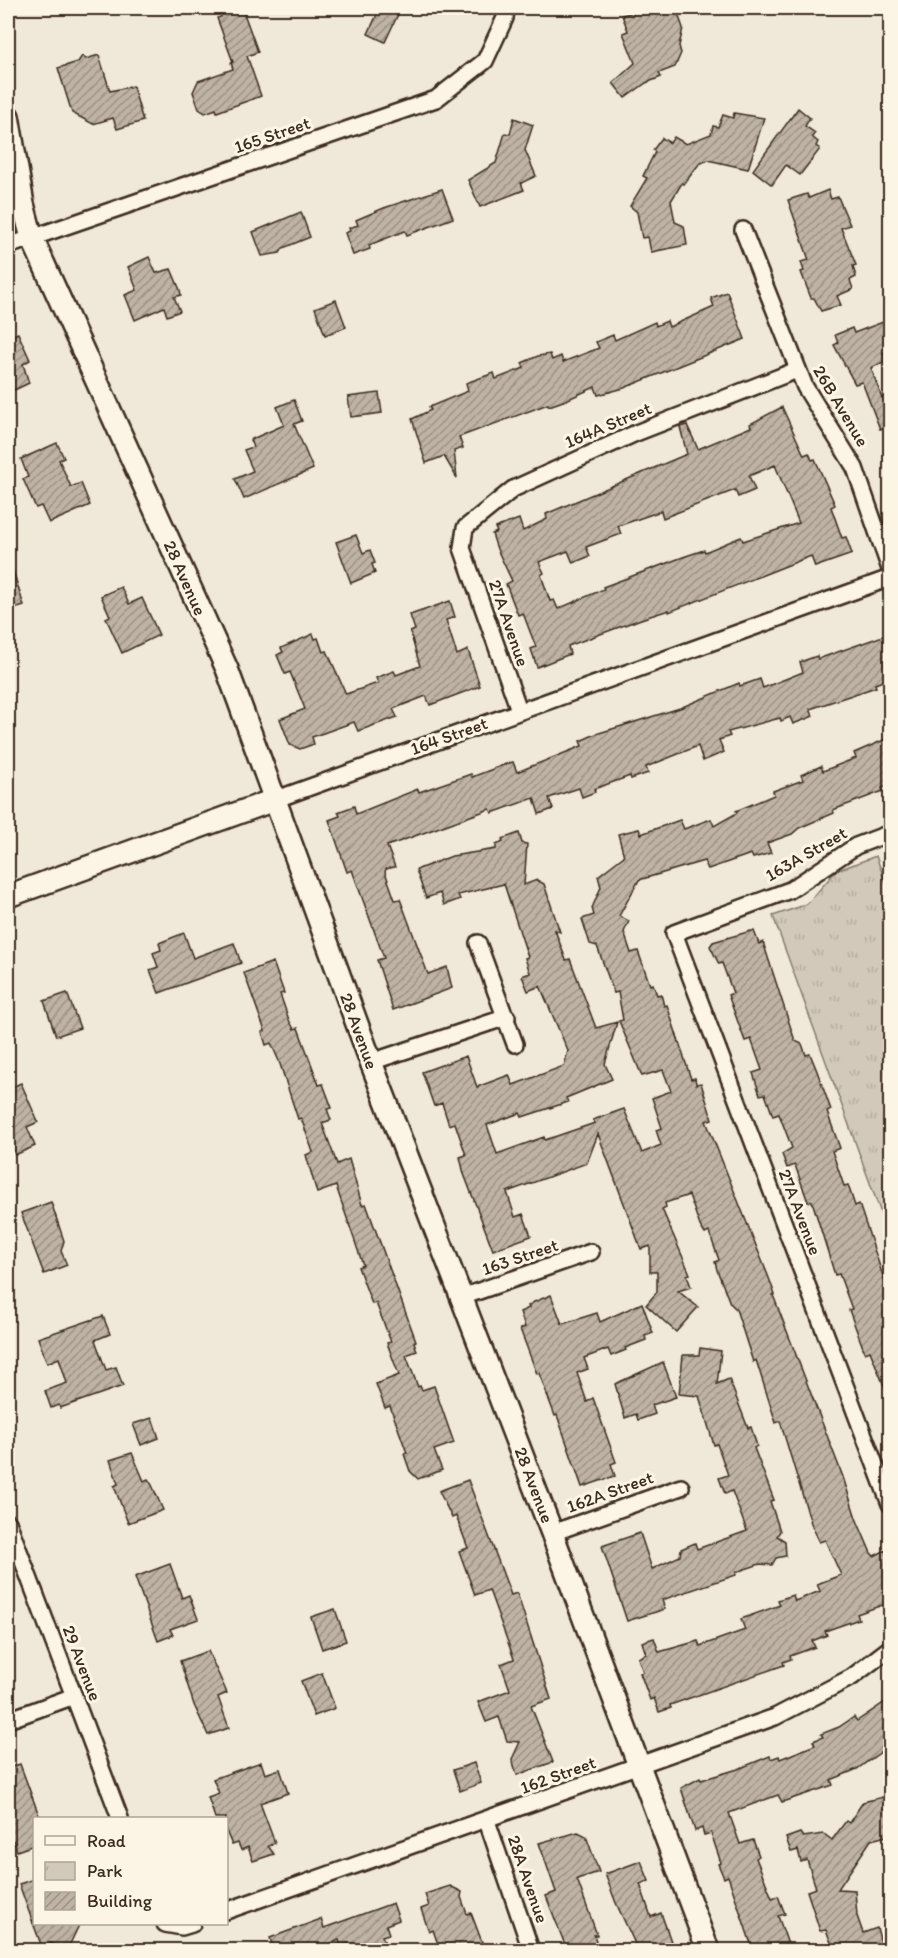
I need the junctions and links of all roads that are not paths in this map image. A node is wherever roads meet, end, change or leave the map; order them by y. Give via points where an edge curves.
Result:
1 (506, 8) edge
2 (8, 116) edge
3 (743, 230) dead end
4 (32, 238) junction
5 (8, 246) edge
6 (797, 370) junction
7 (462, 548) joint
8 (891, 569) edge
9 (891, 578) edge
10 (519, 710) junction
11 (274, 800) junction
12 (891, 833) edge
13 (8, 896) edge
14 (674, 933) joint
15 (478, 943) dead end
16 (507, 1017) junction
17 (515, 1044) dead end
18 (371, 1062) junction
19 (591, 1252) dead end
20 (462, 1297) junction
21 (681, 1487) dead end
22 (891, 1504) edge
23 (8, 1521) edge
24 (552, 1533) junction
25 (891, 1648) edge
26 (74, 1696) junction
27 (8, 1720) edge
28 (638, 1767) junction
29 (120, 1817) edge
30 (487, 1821) junction
31 (228, 1910) edge
32 (171, 1925) edge
33 (187, 1925) edge
34 (531, 1950) edge
35 (708, 1950) edge

1 - 4 street, 165 Street via 484,61 436,99
2 - 4 street, 28 Avenue
3 - 6 street, 26B Avenue
4 - 5 street, 165 Street
4 - 11 street, 28 Avenue via 227,669
6 - 7 street, 164A Street via 636,433 513,489 465,528
6 - 8 street, 26B Avenue via 855,468
7 - 10 street, 27A Avenue
9 - 10 street, 164 Street
10 - 11 street, 164 Street
11 - 13 street, 164 Street
11 - 18 street, 28 Avenue
12 - 14 street, 163A Street via 856,846 790,890
14 - 22 street, 27A Avenue
15 - 16 street
16 - 17 street
16 - 18 street
18 - 20 street, 28 Avenue
19 - 20 street, 163 Street
20 - 24 street, 28 Avenue
21 - 24 street, 162A Street
23 - 26 street, 29 Avenue
24 - 28 street, 28 Avenue
25 - 28 street, 162 Street via 852,1677 775,1717
26 - 27 street
26 - 29 street, 29 Avenue
28 - 30 street, 162 Street
28 - 35 street, 28 Avenue
30 - 31 street, 162 Street
30 - 34 street, 28A Avenue
32 - 33 street

